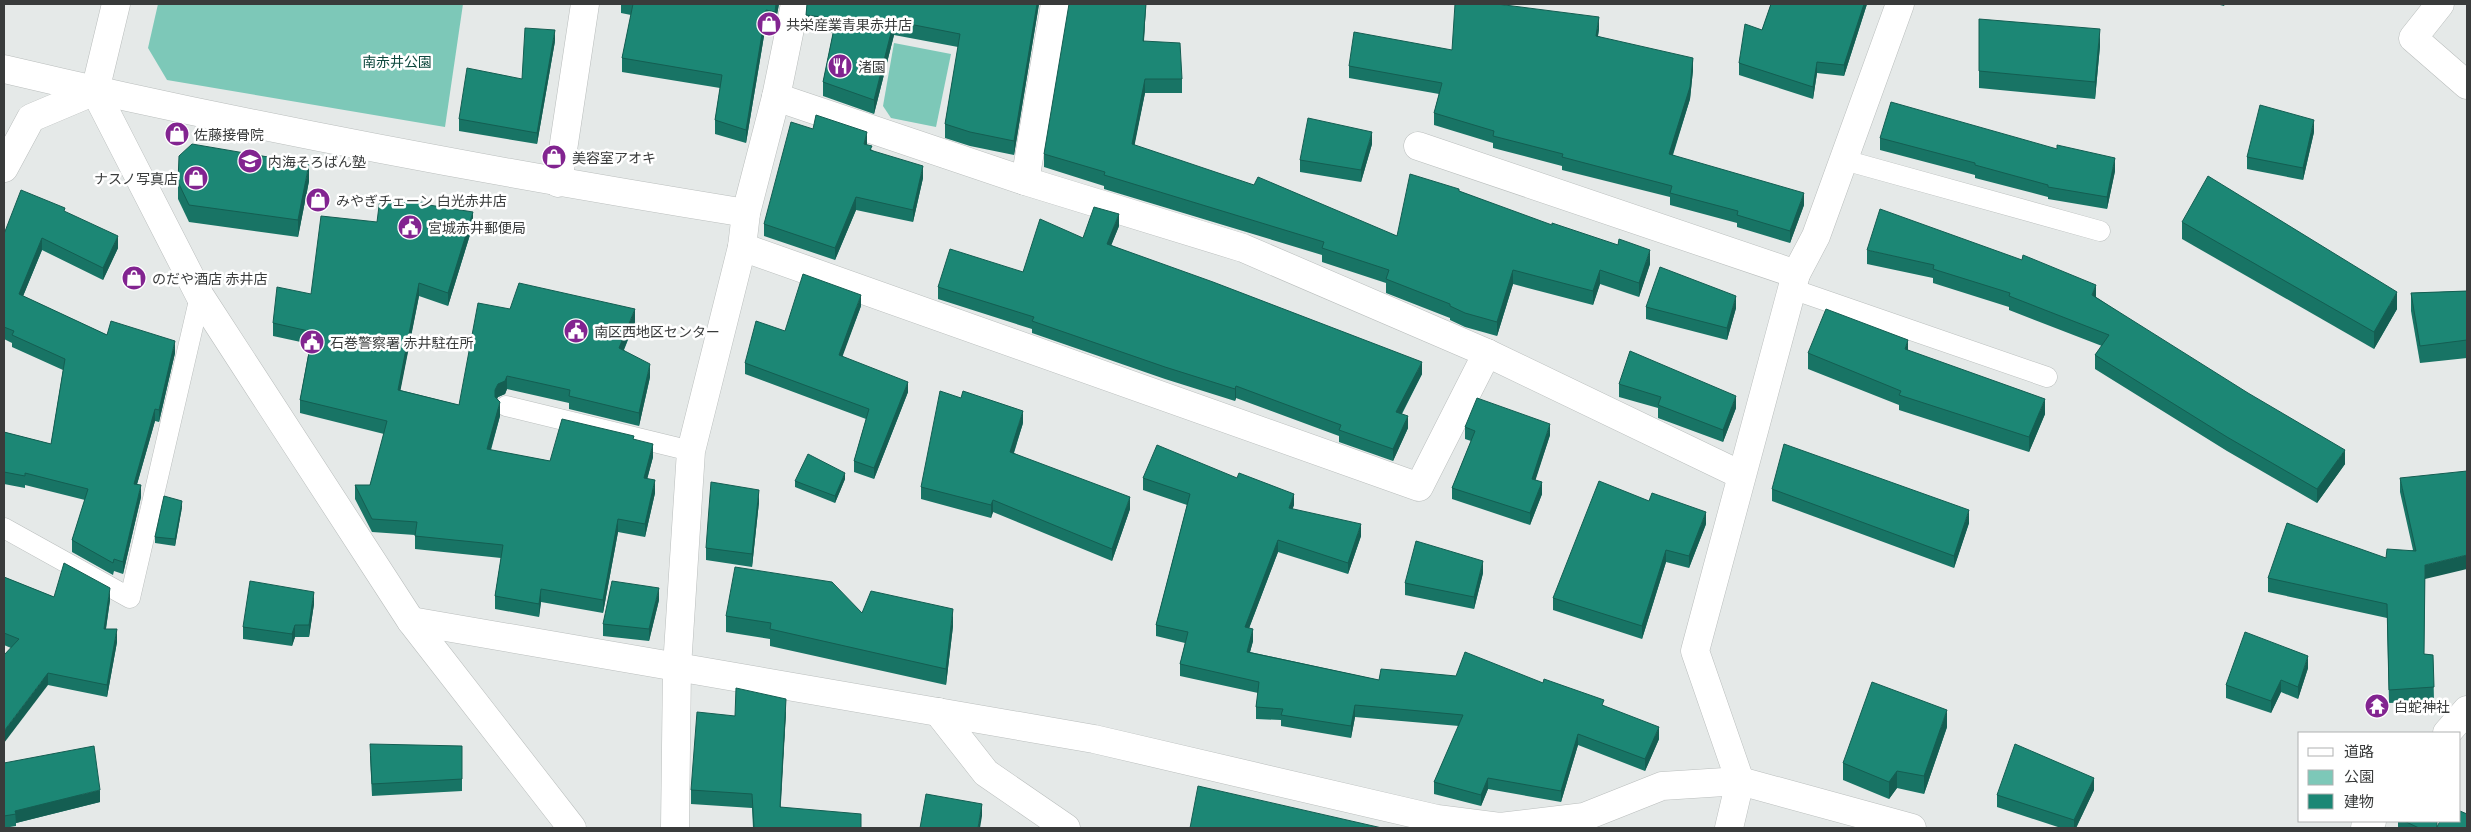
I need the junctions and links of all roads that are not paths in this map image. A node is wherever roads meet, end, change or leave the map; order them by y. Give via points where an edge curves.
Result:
1 (116, 4) edge
2 (584, 4) edge
3 (795, 4) edge
4 (1055, 4) edge
5 (1900, 4) edge
6 (2440, 4) edge
7 (4, 69) edge
8 (2467, 85) edge
9 (95, 91) junction
10 (776, 97) junction
11 (1418, 146) dead end
12 (1844, 160) junction
13 (4, 168) edge
14 (1025, 181) junction
15 (558, 183) junction
16 (746, 213) junction
17 (2100, 231) dead end
18 (742, 247) junction
19 (1794, 281) junction
20 (200, 296) junction
21 (1486, 352) junction
22 (2047, 377) dead end
23 (506, 406) dead end
24 (691, 451) junction
25 (1741, 475) junction
26 (4, 528) edge
27 (411, 621) junction
28 (677, 667) junction
29 (2467, 710) edge
30 (938, 712) junction
31 (2448, 732) edge
32 (1740, 781) junction
33 (572, 828) edge
34 (675, 828) edge
35 (1066, 828) edge
36 (1729, 828) edge
37 (1912, 828) edge

1 - 9 street
2 - 15 street
3 - 10 street
4 - 14 street
5 - 12 street
6 - 8 street via 2413,38
7 - 9 street
9 - 13 street via 31,118
9 - 15 street
9 - 20 street
10 - 14 street
10 - 16 street
11 - 19 street
12 - 17 lane
12 - 19 street via 1816,236
14 - 21 street via 1243,248
15 - 16 street
16 - 18 street
18 - 21 street via 1419,487
18 - 24 street
19 - 22 lane
19 - 25 street
20 - 26 lane via 130,598
20 - 27 street
21 - 25 street
23 - 24 lane
24 - 28 street
25 - 32 street via 1695,651
27 - 28 street
27 - 33 street
28 - 30 street
28 - 34 street
29 - 31 street
30 - 32 street via 1094,739 1437,819 1500,827 1584,817 1662,786
30 - 35 street via 986,773
32 - 36 street
32 - 37 street

